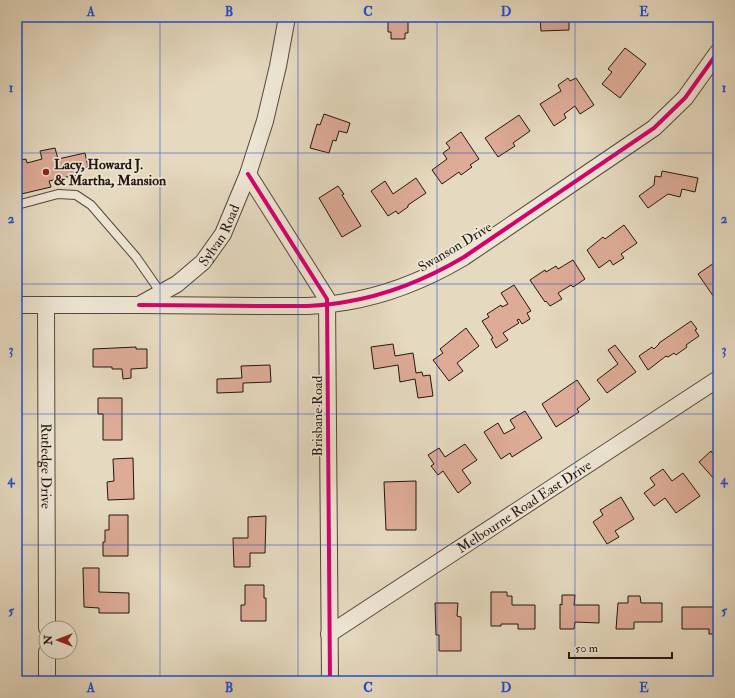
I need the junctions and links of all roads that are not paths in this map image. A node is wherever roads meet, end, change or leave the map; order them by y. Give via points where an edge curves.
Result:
1 (287, 17) edge
2 (718, 52) edge
3 (248, 174) junction
4 (17, 205) edge
5 (161, 293) junction
6 (17, 305) edge
7 (46, 305) junction
8 (139, 305) junction
9 (327, 305) junction
10 (718, 379) edge
11 (47, 620) edge
12 (329, 634) junction
13 (47, 660) edge
14 (47, 681) edge
15 (330, 681) edge

1 - 3 street, Sylvan Road via 265,122
2 - 9 street, Swanson Drive via 685,98 654,128 464,258 395,290
3 - 5 street, Sylvan Road via 223,234 210,253 183,279
3 - 9 street, Brisbane Road via 327,299
4 - 5 lane via 58,194 76,195 92,205 136,257
5 - 8 street, Sylvan Road
6 - 7 street, Sylvan Road
7 - 8 street, Sylvan Road
7 - 11 street, Rutledge Drive
8 - 9 street, Swanson Drive
9 - 12 street, Brisbane Road
10 - 12 street, Melbourne Road East Drive
12 - 15 street, Brisbane Road
13 - 14 street

